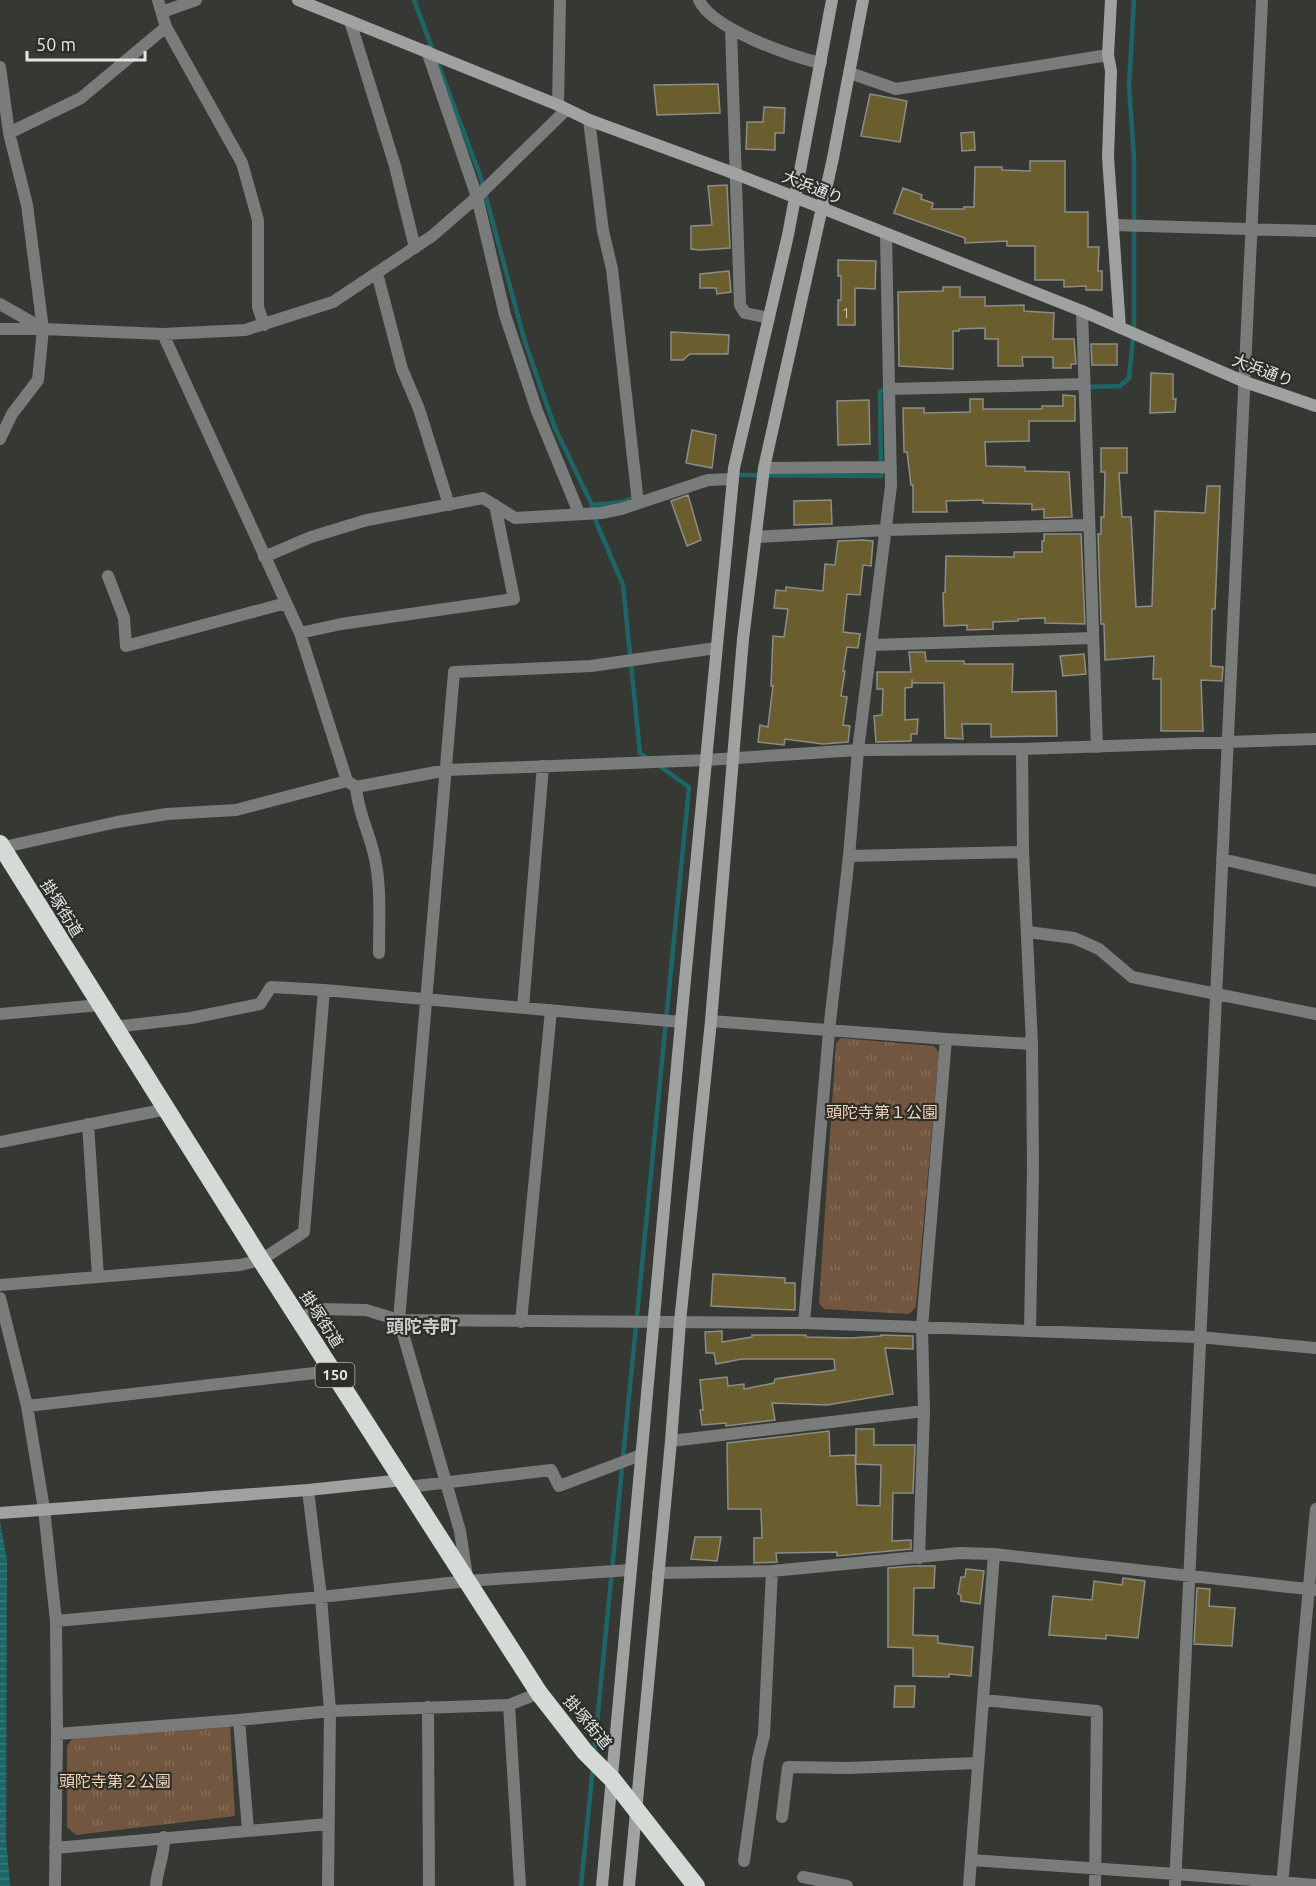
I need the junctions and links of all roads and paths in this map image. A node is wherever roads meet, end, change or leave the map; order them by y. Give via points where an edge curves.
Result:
1 (196, 0) edge
2 (298, 0) edge
3 (560, 0) edge
4 (699, 0) edge
5 (832, 0) edge
6 (863, 0) edge
7 (1111, 0) edge
8 (1263, 0) edge
9 (160, 6) edge
10 (350, 21) junction
11 (166, 27) junction
12 (731, 29) junction
13 (427, 51) junction
14 (1108, 55) junction
15 (821, 63) junction
16 (0, 67) edge
17 (850, 73) junction
18 (2, 99) edge
19 (562, 107) junction
20 (589, 120) junction
21 (9, 134) junction
22 (736, 174) junction
23 (477, 197) junction
24 (795, 197) junction
25 (822, 208) junction
26 (1114, 225) junction
27 (1253, 230) junction
28 (1316, 231) edge
29 (886, 234) junction
30 (415, 248) junction
31 (376, 273) junction
32 (0, 304) edge
33 (1082, 311) junction
34 (769, 318) junction
35 (264, 325) junction
36 (1120, 328) junction
37 (0, 329) edge
38 (43, 329) junction
39 (163, 334) junction
40 (1245, 382) junction
41 (1084, 384) junction
42 (890, 389) junction
43 (1316, 406) edge
44 (0, 439) edge
45 (891, 466) junction
46 (764, 468) junction
47 (733, 479) junction
48 (638, 503) junction
49 (449, 505) junction
50 (495, 505) junction
51 (579, 513) junction
52 (1088, 525) junction
53 (886, 530) junction
54 (755, 537) junction
55 (264, 557) junction
56 (108, 576) dead end
57 (286, 603) junction
58 (300, 633) junction
59 (1092, 638) junction
60 (871, 645) junction
61 (716, 648) junction
62 (1316, 739) edge
63 (1228, 742) junction
64 (1097, 747) junction
65 (1022, 749) junction
66 (858, 750) junction
67 (734, 758) junction
68 (706, 760) junction
69 (543, 766) junction
70 (447, 770) junction
71 (352, 784) junction
72 (1, 846) edge
73 (1023, 852) junction
74 (849, 856) junction
75 (1222, 859) junction
76 (1316, 881) edge
77 (1028, 932) junction
78 (379, 953) dead end
79 (324, 990) junction
80 (1217, 995) junction
81 (426, 998) junction
82 (100, 1005) junction
83 (523, 1007) junction
84 (551, 1010) junction
85 (0, 1014) edge
86 (1316, 1014) edge
87 (711, 1021) junction
88 (681, 1022) junction
89 (114, 1027) junction
90 (829, 1031) junction
91 (946, 1039) junction
92 (1032, 1044) junction
93 (167, 1109) junction
94 (88, 1124) junction
95 (0, 1142) edge
96 (261, 1260) junction
97 (98, 1276) junction
98 (0, 1285) edge
99 (0, 1298) edge
100 (299, 1319) junction
101 (399, 1320) junction
102 (521, 1322) junction
103 (680, 1322) junction
104 (653, 1323) junction
105 (804, 1323) junction
106 (922, 1327) junction
107 (1030, 1331) junction
108 (1199, 1337) junction
109 (1316, 1348) edge
110 (332, 1371) junction
111 (27, 1406) junction
112 (924, 1411) junction
113 (671, 1441) junction
114 (641, 1455) junction
115 (446, 1482) junction
116 (405, 1483) junction
117 (308, 1490) junction
118 (44, 1509) junction
119 (1316, 1509) edge
120 (0, 1513) edge
121 (994, 1554) junction
122 (919, 1558) junction
123 (630, 1570) junction
124 (771, 1571) junction
125 (658, 1573) junction
126 (1189, 1575) junction
127 (467, 1581) junction
128 (1312, 1590) edge
129 (321, 1597) junction
130 (56, 1620) junction
131 (539, 1693) junction
132 (983, 1700) junction
133 (509, 1705) junction
134 (428, 1707) junction
135 (330, 1711) junction
136 (239, 1720) junction
137 (57, 1734) junction
138 (978, 1763) junction
139 (612, 1779) junction
140 (637, 1812) junction
141 (782, 1817) dead end
142 (327, 1824) junction
143 (248, 1830) junction
144 (164, 1838) junction
145 (55, 1848) junction
146 (971, 1860) junction
147 (744, 1861) dead end
148 (1095, 1869) junction
149 (803, 1877) dead end
150 (1176, 1880) edge
151 (1282, 1884) edge
152 (55, 1886) edge
153 (156, 1886) edge
154 (328, 1886) edge
155 (429, 1886) edge
156 (520, 1886) edge
157 (602, 1886) edge
158 (629, 1886) edge
159 (696, 1886) edge
160 (847, 1886) edge
161 (969, 1886) edge
162 (1095, 1886) edge
163 (1316, 1886) edge

1 - 9 street
2 - 10 street, 大浜通り
3 - 19 street
4 - 12 street via 706,12
5 - 15 street
6 - 17 street
7 - 14 street
8 - 27 street
9 - 11 street
10 - 13 street, 大浜通り
10 - 30 street via 395,166
11 - 21 street via 81,98
11 - 35 street via 243,163 258,220 258,307
12 - 15 street via 800,59
12 - 22 street
13 - 19 street, 大浜通り
13 - 23 street
14 - 17 street via 896,89
14 - 26 street via 1108,157
15 - 24 street
16 - 18 street
17 - 25 street
18 - 21 street
19 - 20 street, 大浜通り
19 - 23 street
20 - 22 street, 大浜通り
20 - 48 street via 603,231 612,269
21 - 38 street via 27,205
22 - 24 street, 大浜通り
22 - 34 street via 740,305 745,313
23 - 30 street
23 - 51 street via 505,315 537,411
24 - 25 street, 大浜通り
24 - 34 street
25 - 29 street, 大浜通り
25 - 46 street
26 - 27 street
26 - 36 street
27 - 28 street
27 - 40 street
29 - 33 street, 大浜通り
29 - 42 street
30 - 31 street
31 - 35 street via 333,302
31 - 49 street via 402,369 419,409
32 - 38 street
33 - 36 street, 大浜通り
33 - 41 street
34 - 47 street
35 - 39 street via 245,330
36 - 40 street, 大浜通り
37 - 38 street
38 - 39 street
38 - 44 street via 38,380 12,414
39 - 55 street
40 - 43 street, 大浜通り
40 - 63 street
41 - 42 street
41 - 52 street
42 - 45 street
45 - 46 street
45 - 53 street
46 - 54 street
47 - 48 street via 708,480
47 - 61 street
48 - 51 street via 601,513
49 - 50 street via 483,498
49 - 55 street via 367,520
50 - 51 street via 515,518
50 - 58 street via 513,599
52 - 53 street
52 - 59 street
53 - 54 street
53 - 60 street
54 - 67 street
55 - 57 street
56 - 57 street via 124,618 126,646
57 - 58 street
58 - 71 street
59 - 60 street
59 - 64 street
60 - 66 street
61 - 68 street
61 - 70 street via 591,666 454,672
62 - 63 street
63 - 64 street
63 - 75 street
64 - 65 street
65 - 66 street
65 - 73 street
66 - 67 street
66 - 74 street
67 - 68 street
67 - 87 street
68 - 69 street
68 - 88 street
69 - 70 street
69 - 83 street
70 - 71 street
70 - 81 street
71 - 72 street via 236,810 167,814
71 - 78 street via 376,862
72 - 82 highway, 掛塚街道 / 150
73 - 74 street
73 - 77 street
74 - 90 street
75 - 76 street
75 - 80 street
77 - 80 street via 1074,938 1099,949 1132,977
77 - 92 street
79 - 81 street
79 - 89 street via 271,987 260,1004 191,1018
79 - 96 street via 304,1232
80 - 86 street
80 - 108 street
81 - 83 street
81 - 101 street
82 - 85 street
82 - 89 highway, 掛塚街道 / 150
83 - 84 street
84 - 88 street
84 - 102 street
87 - 90 street
87 - 103 street
88 - 104 street
89 - 93 highway, 掛塚街道 / 150
90 - 91 street
90 - 105 street
91 - 92 street
91 - 106 street
92 - 107 street
93 - 94 street
93 - 96 highway, 掛塚街道 / 150
94 - 95 street
94 - 97 street
96 - 97 street
96 - 100 highway, 掛塚街道 / 150
97 - 98 street
99 - 111 street
100 - 101 street via 318,1309 366,1310
100 - 110 highway, 掛塚街道 / 150
101 - 102 street
101 - 115 street
102 - 104 street
103 - 104 street
103 - 105 street
103 - 113 street
104 - 114 street
105 - 106 street
106 - 107 street
106 - 112 street
107 - 108 street
108 - 109 street
108 - 126 street
110 - 111 street
110 - 116 highway, 掛塚街道 / 150
111 - 118 street
112 - 113 street
112 - 122 street
113 - 125 street
114 - 115 street via 559,1486 551,1470
114 - 123 street
115 - 116 street
115 - 127 street via 460,1531
116 - 117 street
116 - 127 highway, 掛塚街道 / 150
117 - 118 street
117 - 129 street
118 - 120 street
118 - 130 street
119 - 128 street
121 - 122 street
121 - 126 street
121 - 132 street
122 - 124 street
123 - 127 street
123 - 139 street
124 - 125 street
124 - 147 street via 764,1735
125 - 140 street
126 - 128 street
126 - 150 street
127 - 129 street
127 - 131 highway, 掛塚街道 / 150
128 - 151 street
129 - 130 street
129 - 135 street
130 - 137 street
131 - 133 street
131 - 139 highway, 掛塚街道 / 150 via 585,1752
132 - 138 street
132 - 148 street via 1097,1711
133 - 134 street
133 - 156 street
134 - 135 street
134 - 155 street
135 - 136 street
135 - 142 street
136 - 137 street
136 - 143 street
137 - 145 street
138 - 141 street via 788,1767
138 - 146 street
139 - 140 highway, 掛塚街道 / 150
139 - 157 street
140 - 158 street
140 - 159 highway, 掛塚街道 / 150
142 - 143 street
142 - 154 street
143 - 144 street
144 - 145 street
144 - 153 street
145 - 152 street
146 - 148 street
146 - 161 street
148 - 150 street
148 - 162 street
149 - 160 street
150 - 151 street
151 - 163 street

